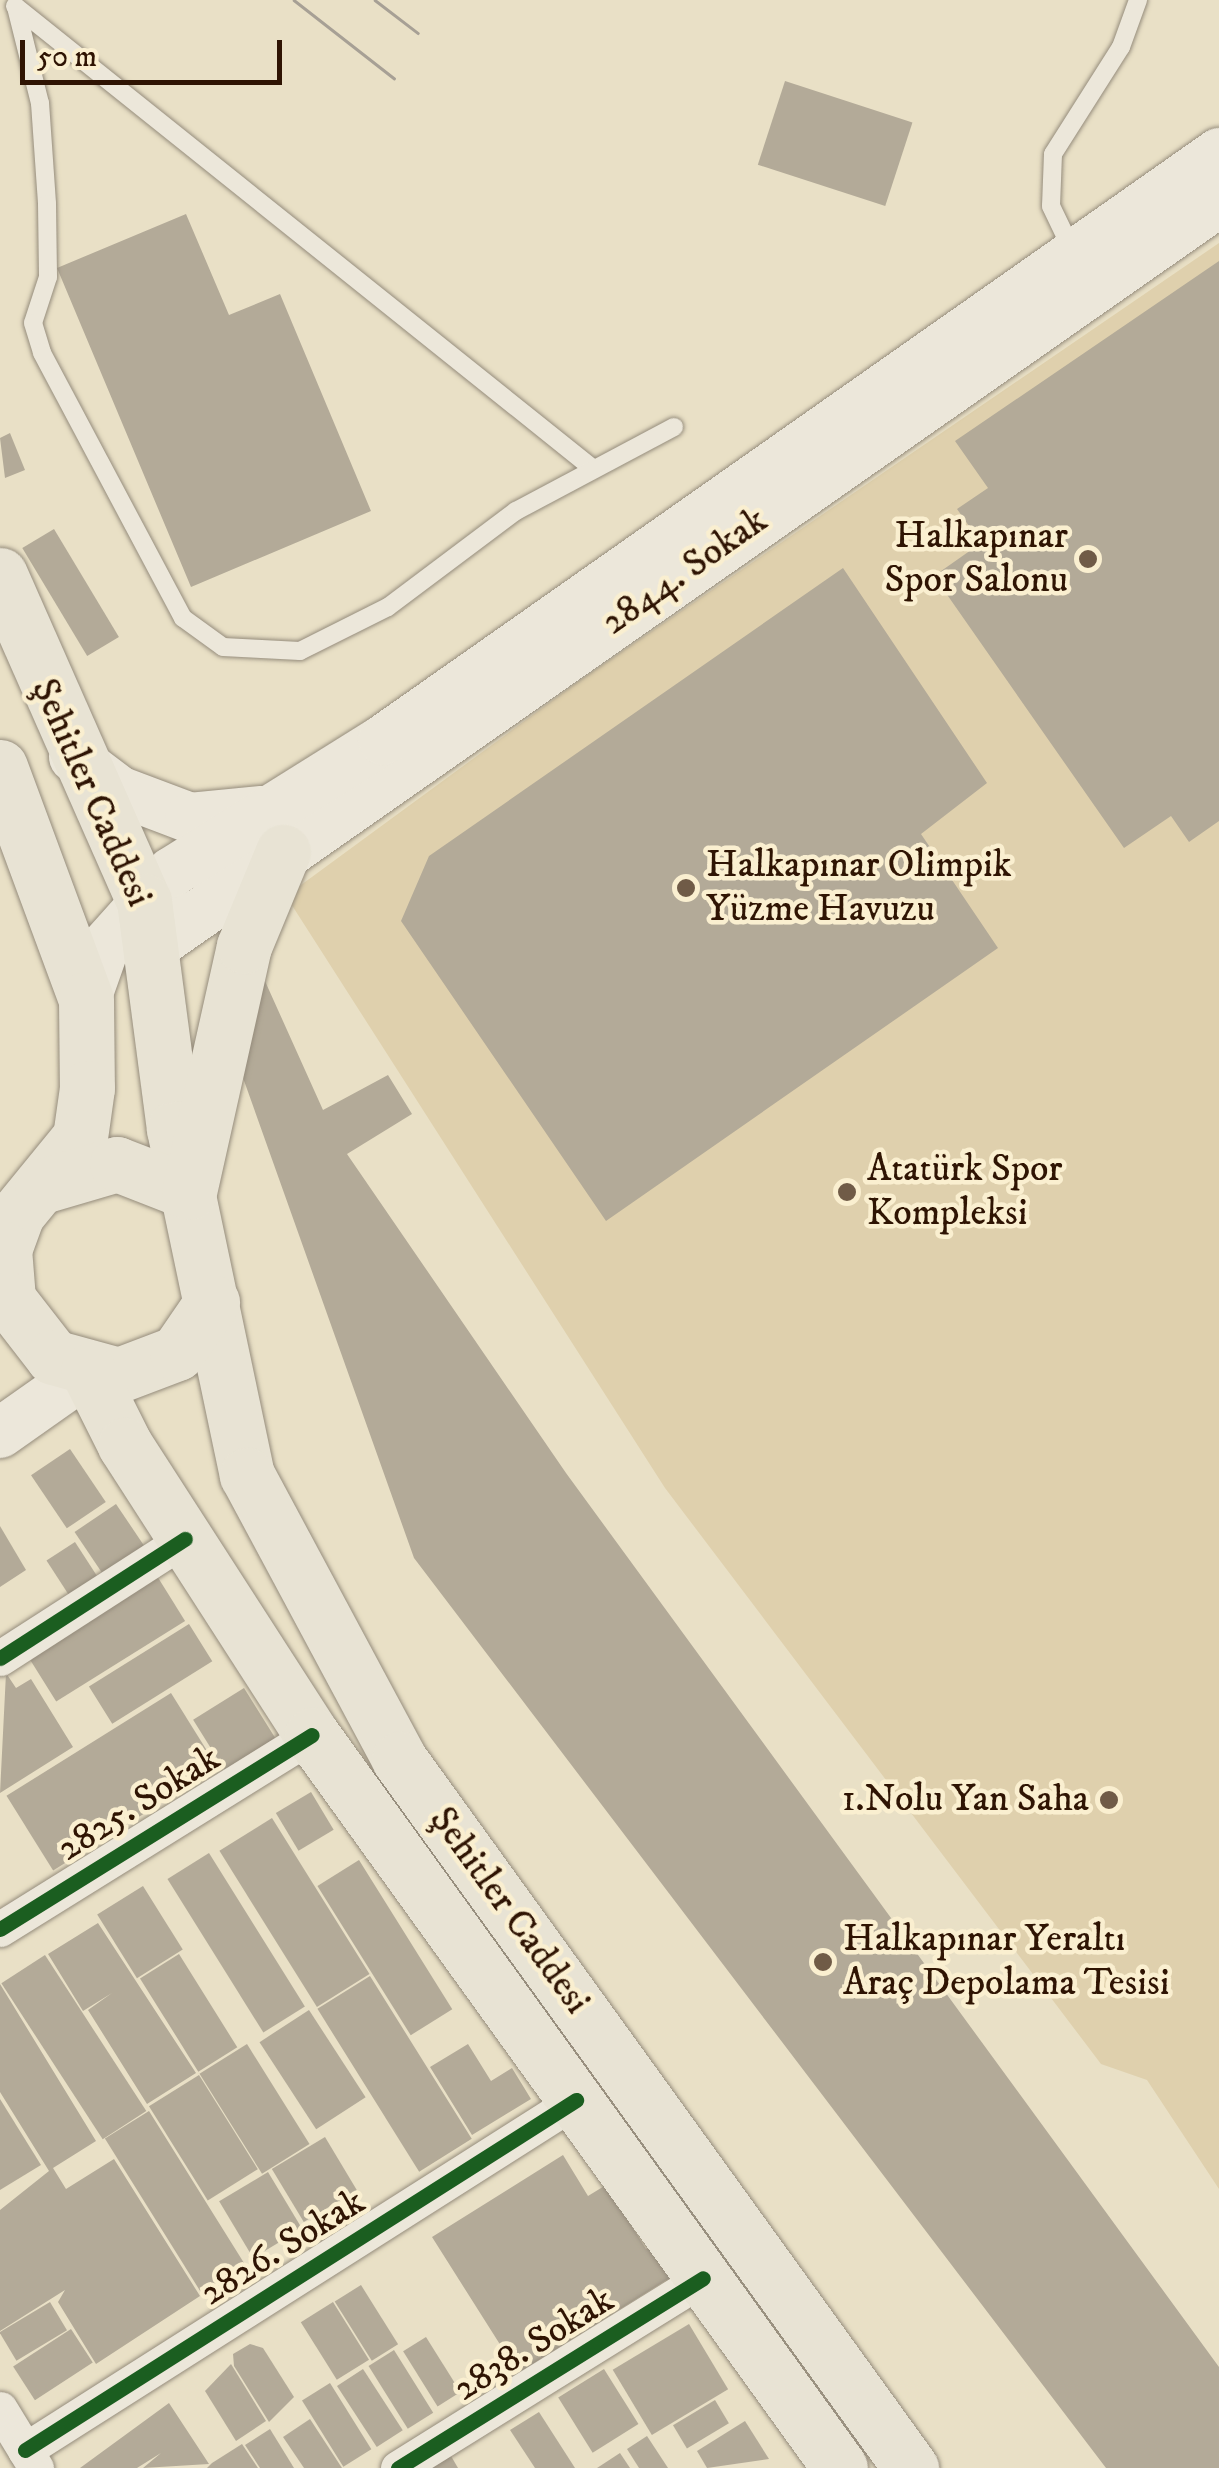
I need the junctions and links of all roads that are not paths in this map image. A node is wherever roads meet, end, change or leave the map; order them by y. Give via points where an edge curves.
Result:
1 (1138, 0) edge
2 (12, 4) edge
3 (1219, 153) edge
4 (1219, 202) edge
5 (1084, 270) junction
6 (674, 426) dead end
7 (592, 468) junction
8 (0, 576) edge
9 (73, 756) junction
10 (0, 767) edge
11 (277, 831) junction
12 (149, 924) junction
13 (86, 999) junction
14 (42, 1186) junction
15 (189, 1192) junction
16 (2, 1275) edge
17 (212, 1302) junction
18 (88, 1370) junction
19 (0, 1433) edge
20 (185, 1539) junction
21 (0, 1658) edge
22 (312, 1736) junction
23 (0, 1929) edge
24 (576, 2100) junction
25 (704, 2278) junction
26 (0, 2409) edge
27 (30, 2459) edge
28 (821, 2462) edge
29 (398, 2468) edge
30 (911, 2468) edge

1 - 5 lane via 1121,47 1053,154 1051,206
2 - 7 lane
2 - 7 lane via 40,103 47,204 48,277 33,323 183,618 223,646 300,650 388,606 516,511
3 - 5 main road, 2844. Sokak
4 - 5 main road, 2844. Sokak
5 - 11 main road, 2844. Sokak
6 - 7 lane
8 - 9 main road, Şehitler Caddesi
9 - 11 main road, 2844. Sokak via 119,791 190,818
9 - 12 main road, Şehitler Caddesi
10 - 13 main road, Şehitler Caddesi
11 - 12 main road, 2844. Sokak
11 - 15 main road
12 - 13 main road, 2844. Sokak via 104,948
12 - 15 main road, Şehitler Caddesi
13 - 14 main road, Şehitler Caddesi via 86,1118
14 - 15 main road via 117,1164
14 - 16 main road, Şehitler Caddesi
15 - 17 main road, Şehitler Caddesi
16 - 18 main road, Şehitler Caddesi via 40,1345
17 - 18 main road, Şehitler Caddesi via 177,1353 150,1368
17 - 30 main road, Şehitler Caddesi via 247,1475 399,1759
18 - 19 main road
18 - 20 main road, Şehitler Caddesi
20 - 21 street
20 - 22 main road, Şehitler Caddesi
22 - 23 street, 2825. Sokak
22 - 24 main road, Şehitler Caddesi
24 - 25 main road, Şehitler Caddesi
24 - 27 street, 2826. Sokak
25 - 28 main road, Şehitler Caddesi
25 - 29 street, 2838. Sokak
26 - 27 street

